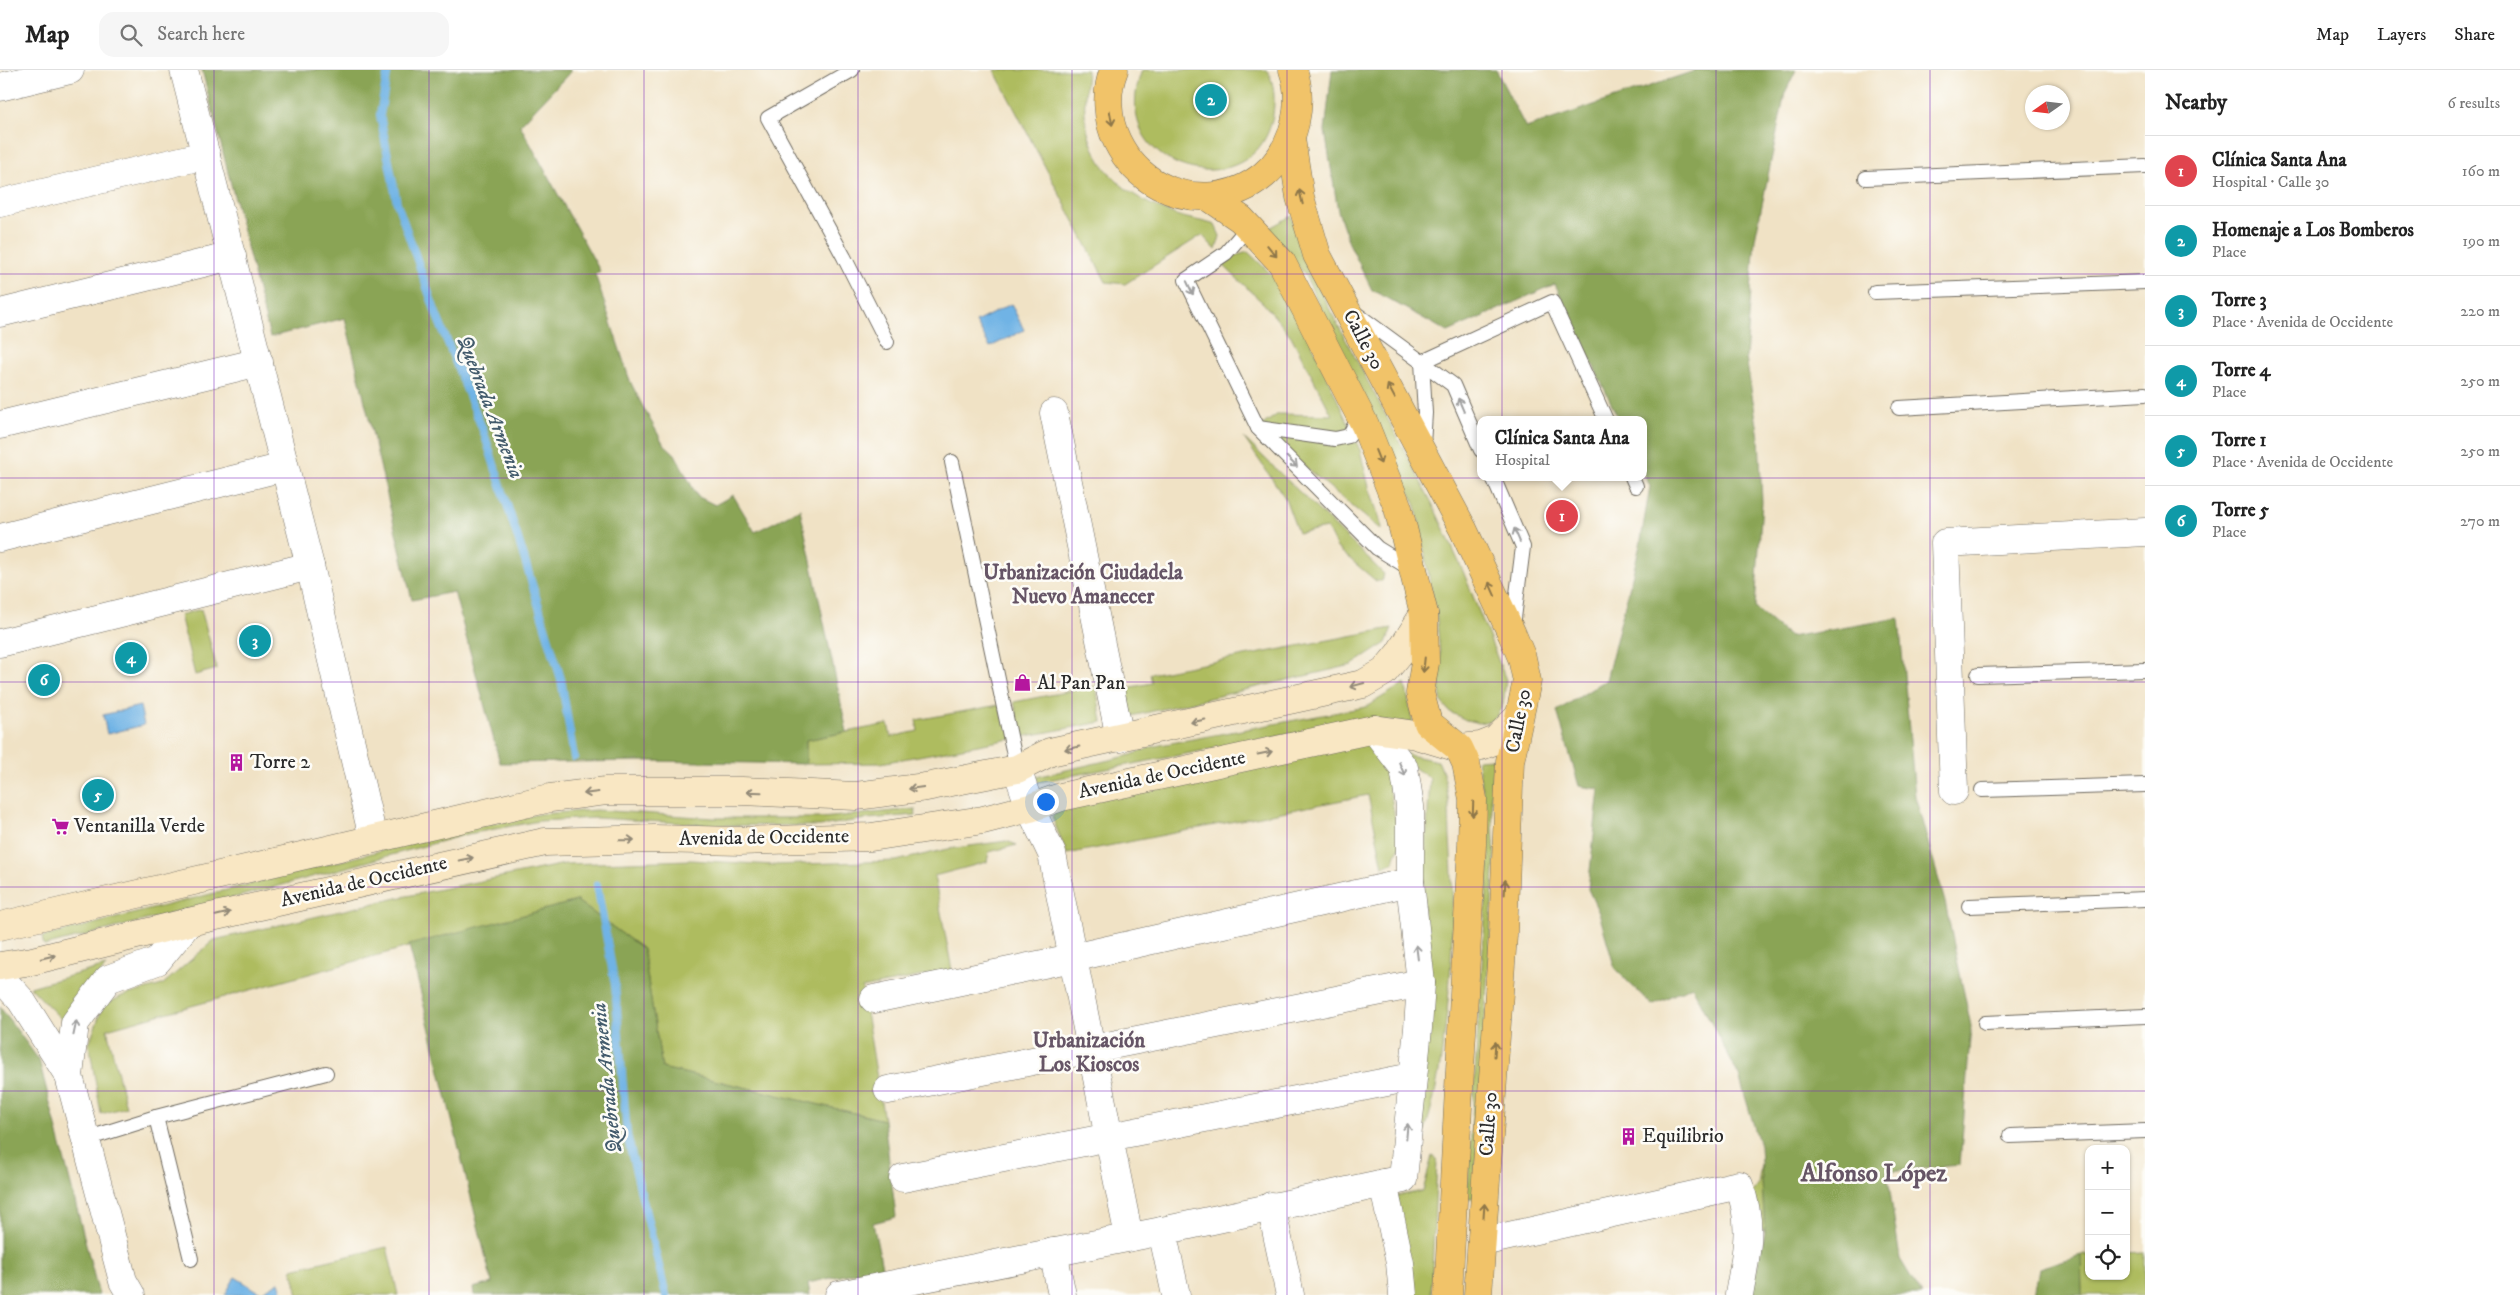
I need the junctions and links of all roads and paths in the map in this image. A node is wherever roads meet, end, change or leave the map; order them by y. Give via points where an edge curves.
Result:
1 (70, 70) edge
2 (184, 70) edge
3 (852, 70) edge
4 (1112, 72) edge
5 (1296, 73) edge
6 (0, 87) edge
7 (1291, 138) junction
8 (206, 155) junction
9 (2145, 166) edge
10 (1866, 178) dead end
11 (1208, 197) junction
12 (0, 203) edge
13 (1249, 226) junction
14 (232, 256) junction
15 (2145, 282) edge
16 (1875, 292) dead end
17 (1344, 305) junction
18 (0, 313) edge
19 (887, 342) dead end
20 (259, 362) junction
21 (1422, 362) junction
22 (2145, 394) edge
23 (1899, 408) dead end
24 (1054, 413) dead end
25 (1360, 415) junction
26 (1604, 416) edge
27 (0, 425) edge
28 (1258, 428) junction
29 (1477, 441) edge
30 (1423, 451) junction
31 (952, 462) dead end
32 (284, 467) junction
33 (1495, 481) edge
34 (2145, 532) edge
35 (0, 538) edge
36 (310, 566) junction
37 (1414, 571) junction
38 (1424, 614) junction
39 (1512, 634) junction
40 (0, 642) edge
41 (2145, 670) edge
42 (1978, 675) dead end
43 (1518, 717) junction
44 (1374, 729) junction
45 (1120, 738) junction
46 (1459, 748) junction
47 (1017, 769) junction
48 (2145, 785) edge
49 (1982, 790) dead end
50 (1954, 791) dead end
51 (1030, 808) junction
52 (373, 838) junction
53 (1410, 882) junction
54 (2145, 898) edge
55 (1969, 906) dead end
56 (189, 922) junction
57 (0, 926) edge
58 (1072, 958) junction
59 (0, 966) edge
60 (0, 977) edge
61 (1421, 983) junction
62 (874, 999) dead end
63 (2145, 1016) edge
64 (1985, 1023) dead end
65 (1090, 1049) junction
66 (326, 1073) dead end
67 (70, 1076) junction
68 (1412, 1077) junction
69 (888, 1090) dead end
70 (156, 1117) junction
71 (2145, 1131) edge
72 (2010, 1136) dead end
73 (86, 1138) junction
74 (1109, 1138) junction
75 (903, 1178) dead end
76 (1393, 1181) junction
77 (1271, 1206) junction
78 (1162, 1231) junction
79 (1129, 1237) junction
80 (1482, 1242) junction
81 (1053, 1252) junction
82 (191, 1258) dead end
83 (946, 1284) edge
84 (131, 1295) edge
85 (839, 1295) edge
86 (1062, 1295) edge
87 (1176, 1295) edge
88 (1290, 1295) edge
89 (1403, 1295) edge
90 (1448, 1295) edge
91 (1478, 1295) edge
92 (1739, 1295) edge

1 - 6 street
2 - 8 street
3 - 19 lane via 768,118
4 -> 11 main road via 1109,115 1123,153 1151,181 1189,196
5 - 7 main road via 1298,110
7 - 11 main road via 1272,168 1258,180 1226,194
17 -> 7 main road, Calle 30 via 1317,255 1300,196
8 - 12 street
8 - 14 street
9 - 10 lane
11 - 13 main road, Calle 30
13 -> 25 main road, Calle 30 via 1282,263
13 -> 28 lane via 1226,253 1186,280
14 - 18 street
14 - 20 street
15 - 16 lane
17 - 21 lane
30 -> 17 main road, Calle 30
20 - 27 street
20 - 32 street
21 - 26 lane via 1552,302
29 -> 21 lane via 1453,385
21 - 30 lane
22 - 23 lane
24 - 45 street
25 - 28 lane via 1349,436 1335,439
25 -> 37 main road, Calle 30 via 1398,508
28 -> 37 lane via 1377,548
39 -> 30 main road, Calle 30
31 - 47 lane
32 - 35 street
32 - 36 street
39 -> 33 lane via 1523,547
34 - 50 street via 1944,543
36 - 40 street
36 - 52 street
37 - 38 main road, Calle 30
38 -> 45 main road, Avenida de Occidente via 1384,672 1363,684
38 -> 46 main road, Calle 30 via 1425,663 1420,693 1428,723
39 - 43 main road, Calle 30 via 1527,681
41 - 42 lane
43 - 46 main road, Avenida de Occidente via 1496,740 1481,746
80 -> 43 main road, Calle 30 via 1503,935 1510,761
44 - 46 main road, Avenida de Occidente via 1416,735
51 -> 44 main road, Avenida de Occidente via 1061,797
44 -> 53 street via 1404,768 1410,806
45 -> 47 main road, Avenida de Occidente via 1050,752
46 -> 90 main road, Calle 30 via 1466,764 1473,799
47 - 51 street
47 -> 52 main road, Avenida de Occidente via 926,787 856,796 742,791 606,791 550,798
48 - 49 lane
56 -> 51 main road, Avenida de Occidente via 546,842 740,841 871,836 935,829
51 - 58 street via 1052,854
52 - 57 main road, Avenida de Occidente
53 - 58 street
61 -> 53 street
54 - 55 lane
59 -> 56 main road, Avenida de Occidente
67 -> 56 street via 75,1023 108,979 157,961
58 - 62 street
58 - 65 street
60 - 67 street via 22,1000
61 - 65 street
61 - 68 street
63 - 64 lane
65 - 69 street
65 - 74 street
66 - 70 lane
67 - 73 street
68 - 74 street
76 -> 68 street
70 - 73 lane
70 - 82 lane
71 - 72 lane
73 - 84 street via 123,1281
74 - 75 street
74 - 79 street
76 - 77 street
76 - 89 street
77 - 78 street
77 - 88 street
78 - 79 street
78 - 87 street
79 - 81 street
80 - 91 main road, Calle 30
80 - 92 street via 1739,1185 1747,1206 1748,1241
81 - 83 street
81 - 86 street
83 - 85 street

